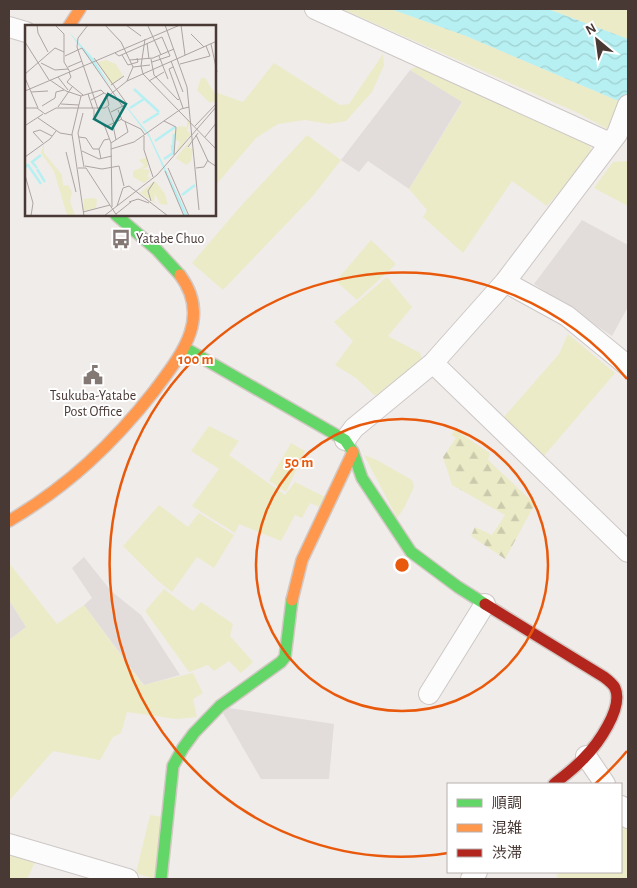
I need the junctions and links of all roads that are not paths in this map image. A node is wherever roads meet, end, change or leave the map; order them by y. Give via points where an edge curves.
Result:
1 (80, 9) edge
2 (315, 9) edge
3 (70, 25) edge
4 (9, 27) edge
5 (25, 32) edge
6 (628, 105) edge
7 (613, 138) junction
8 (117, 216) edge
9 (505, 282) junction
10 (185, 348) junction
11 (433, 363) junction
12 (628, 366) edge
13 (349, 446) junction
14 (9, 521) edge
15 (628, 552) edge
16 (485, 604) junction
17 (622, 686) edge
18 (429, 694) dead end
19 (586, 756) junction
20 (555, 783) edge
21 (604, 783) edge
22 (9, 844) edge
23 (128, 879) edge
24 (161, 879) edge

1 - 3 street
2 - 7 street
4 - 5 street
6 - 7 street
7 - 9 street
8 - 10 street via 167,260 188,285 195,312
9 - 11 street
9 - 12 street via 567,316
10 - 13 street
10 - 14 street via 127,425 92,460 53,492
11 - 13 street via 354,428
11 - 15 street
13 - 16 street via 362,478 412,552
13 - 24 street via 302,560 292,602 285,657 217,707 199,725 177,758
16 - 17 street via 613,685
16 - 18 street
17 - 19 street via 609,720
19 - 20 street
19 - 21 street
22 - 23 street

